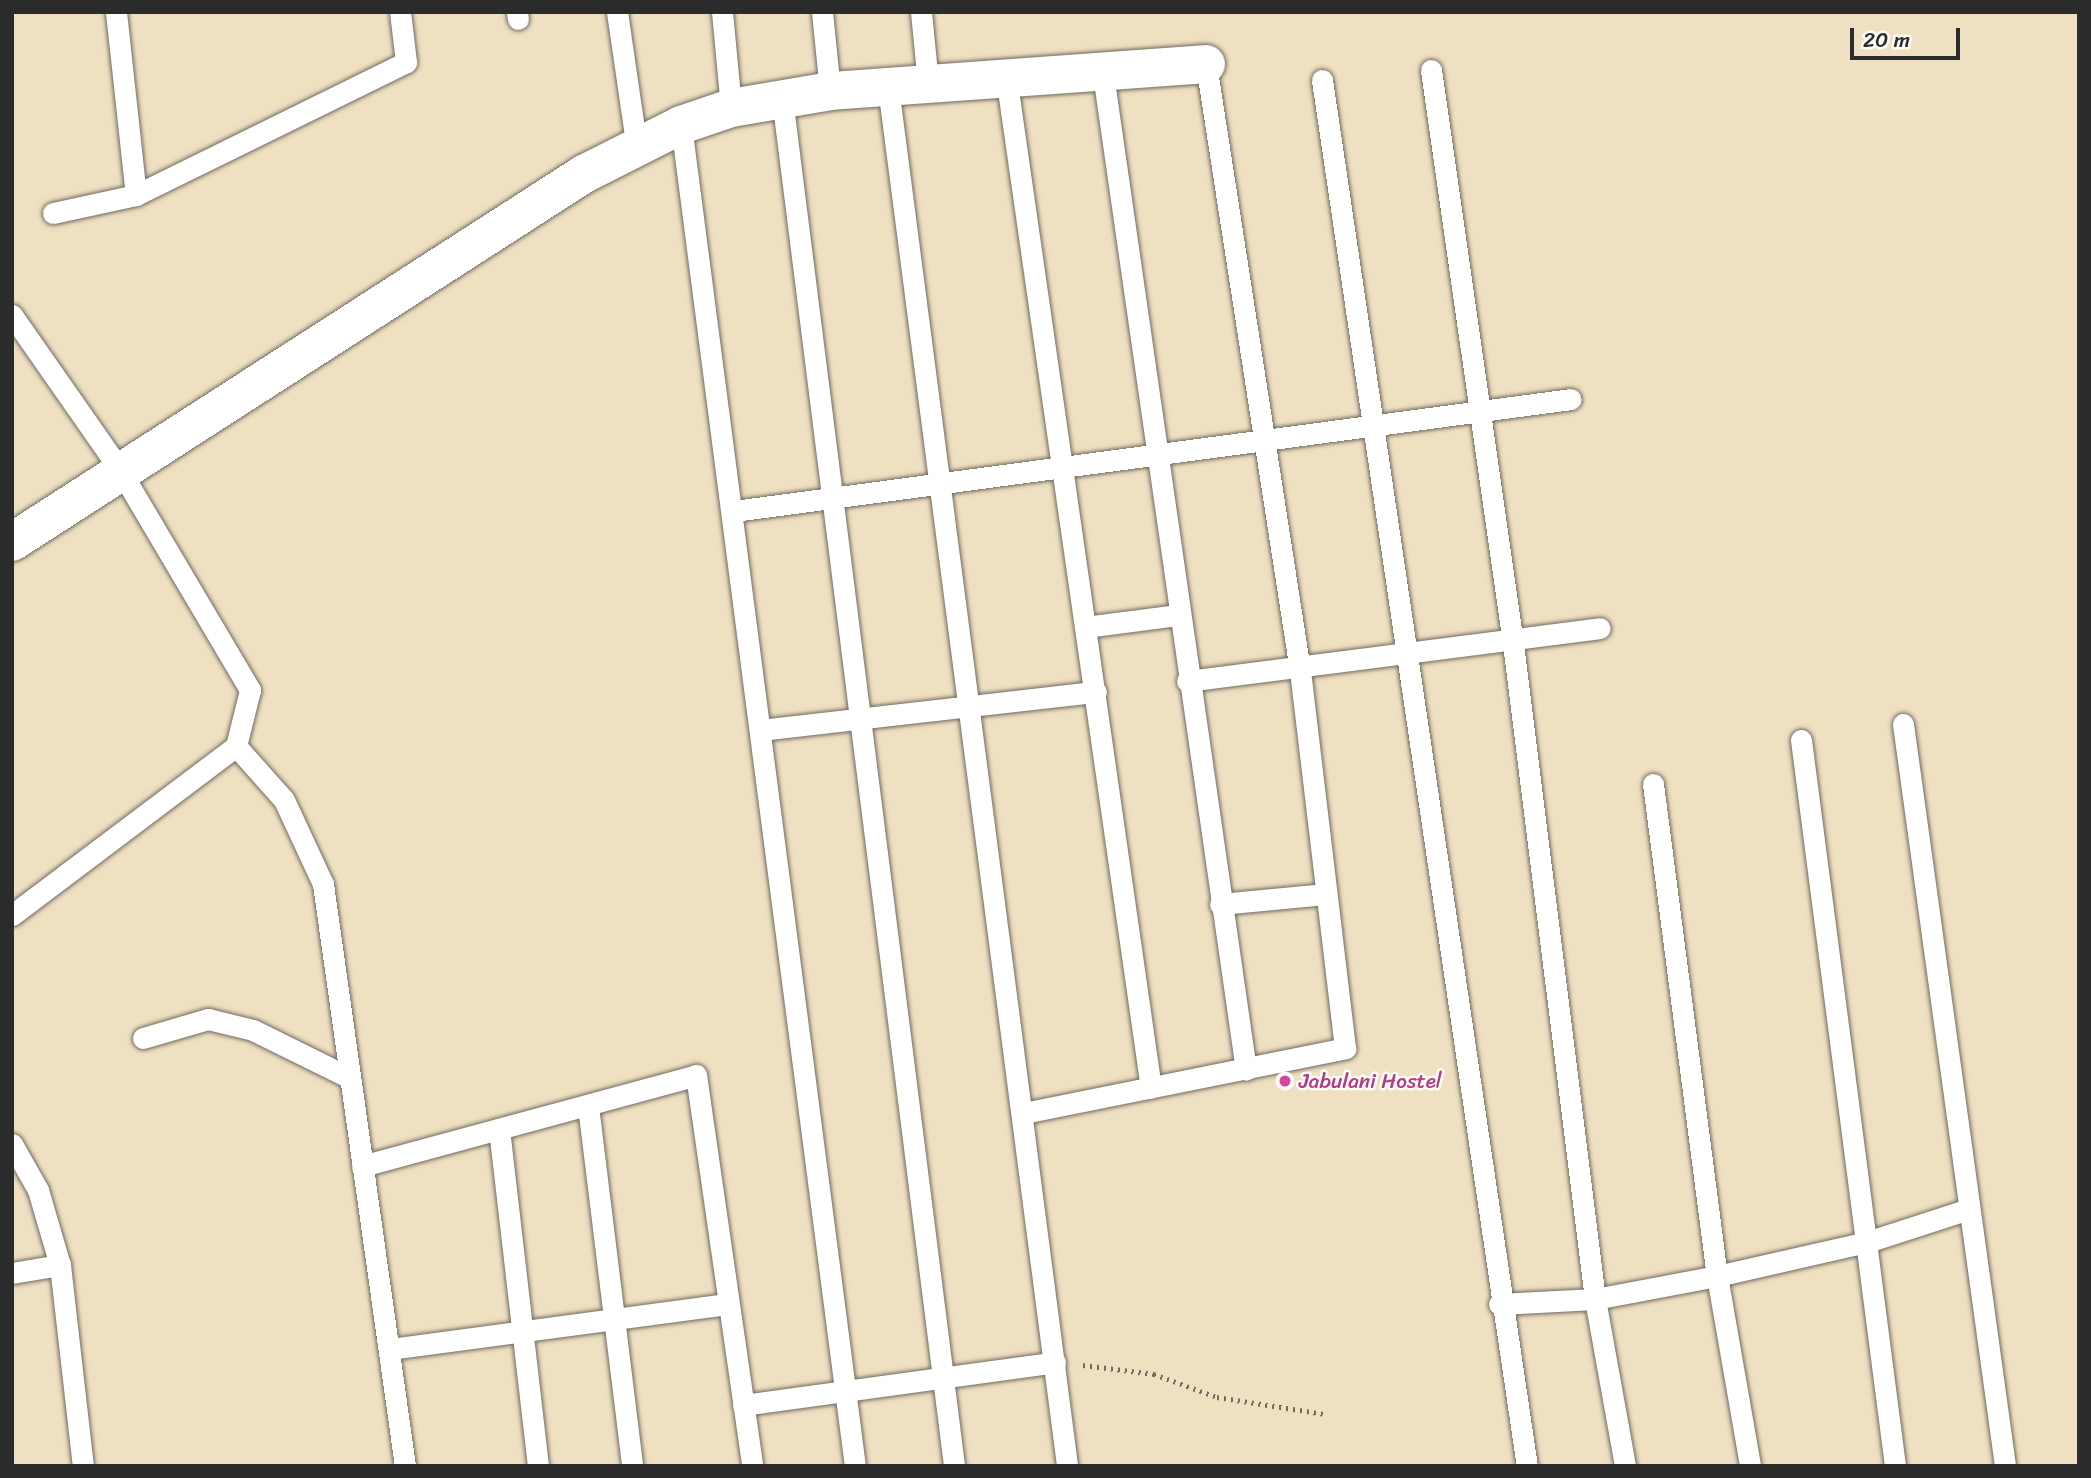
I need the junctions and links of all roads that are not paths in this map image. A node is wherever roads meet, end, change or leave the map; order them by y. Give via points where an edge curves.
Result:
1 (116, 12) edge
2 (400, 12) edge
3 (617, 12) edge
4 (722, 12) edge
5 (822, 12) edge
6 (920, 12) edge
7 (1206, 64) joint
8 (1102, 66) junction
9 (1431, 70) dead end
10 (1006, 76) junction
11 (1322, 80) dead end
12 (928, 84) junction
13 (888, 87) junction
14 (830, 91) junction
15 (782, 97) junction
16 (731, 108) junction
17 (681, 125) junction
18 (636, 144) junction
19 (136, 195) junction
20 (53, 212) dead end
21 (12, 315) edge
22 (1571, 399) dead end
23 (1481, 410) junction
24 (1377, 426) junction
25 (1263, 437) junction
26 (1157, 454) junction
27 (1058, 468) junction
28 (120, 470) junction
29 (941, 483) junction
30 (832, 496) junction
31 (734, 511) junction
32 (12, 542) edge
33 (1178, 615) junction
34 (1085, 627) junction
35 (1600, 628) dead end
36 (1512, 636) junction
37 (1407, 648) junction
38 (1299, 664) junction
39 (1187, 681) junction
40 (1096, 692) junction
41 (969, 704) junction
42 (863, 715) junction
43 (1903, 724) dead end
44 (760, 730) junction
45 (1801, 740) dead end
46 (236, 746) junction
47 (1653, 784) dead end
48 (1326, 894) junction
49 (1220, 904) junction
50 (12, 915) edge
51 (143, 1038) dead end
52 (1246, 1070) junction
53 (350, 1078) junction
54 (1151, 1088) junction
55 (588, 1106) junction
56 (1024, 1113) junction
57 (499, 1129) junction
58 (12, 1143) edge
59 (362, 1166) junction
60 (1969, 1209) junction
61 (1867, 1242) junction
62 (61, 1265) junction
63 (12, 1273) edge
64 (1717, 1276) junction
65 (1595, 1299) junction
66 (728, 1304) junction
67 (1499, 1304) junction
68 (614, 1319) junction
69 (522, 1331) junction
70 (390, 1349) junction
71 (1055, 1362) junction
72 (942, 1378) junction
73 (845, 1391) junction
74 (743, 1405) junction
75 (83, 1466) edge
76 (405, 1466) edge
77 (538, 1466) edge
78 (632, 1466) edge
79 (752, 1466) edge
80 (855, 1466) edge
81 (954, 1466) edge
82 (1067, 1466) edge
83 (1527, 1466) edge
84 (1625, 1466) edge
85 (1750, 1466) edge
86 (1895, 1466) edge
87 (2005, 1466) edge

1 - 19 lane
2 - 19 lane via 405,62
3 - 18 lane
4 - 16 lane
5 - 14 lane
6 - 12 lane
7 - 8 street
7 - 25 lane
8 - 10 street
8 - 26 lane
9 - 23 lane
10 - 12 street
10 - 27 lane
11 - 24 lane
12 - 13 street
13 - 14 street
13 - 29 lane
14 - 15 street
15 - 16 street
15 - 30 lane
16 - 17 street
17 - 18 street
17 - 31 lane
18 - 28 street
19 - 20 lane
21 - 28 lane
22 - 23 lane
23 - 24 lane
23 - 36 lane
24 - 25 lane
24 - 37 lane
25 - 26 lane
25 - 38 lane
26 - 27 lane
26 - 33 lane
27 - 29 lane
27 - 34 lane
28 - 32 street
28 - 46 lane via 250,690
29 - 30 lane
29 - 41 lane
30 - 31 lane
30 - 42 lane
31 - 44 lane
33 - 34 lane
33 - 39 lane
34 - 40 lane
35 - 36 lane
36 - 37 lane
36 - 65 lane
37 - 38 lane
37 - 67 lane
38 - 39 lane
38 - 48 lane
39 - 49 lane
40 - 41 lane
40 - 54 lane
41 - 42 lane
41 - 56 lane
42 - 44 lane
42 - 72 lane
43 - 60 lane
44 - 73 lane
45 - 61 lane
46 - 50 lane
46 - 53 lane via 284,800 323,884
47 - 64 lane
48 - 49 lane
48 - 52 lane via 1345,1048
49 - 52 lane
51 - 53 lane via 208,1019 253,1030
52 - 54 lane
53 - 59 lane
54 - 56 lane
55 - 57 lane
55 - 66 lane via 695,1074
55 - 68 lane
56 - 71 lane
57 - 59 lane
57 - 69 lane
58 - 62 lane via 38,1190
59 - 70 lane
60 - 61 lane
60 - 87 lane
61 - 64 lane
61 - 86 lane
62 - 63 lane
62 - 75 lane
64 - 65 lane
64 - 85 lane
65 - 67 lane
65 - 84 lane
66 - 68 lane
66 - 74 lane
67 - 83 lane
68 - 69 lane
68 - 78 lane
69 - 70 lane
69 - 77 lane
70 - 76 lane
71 - 72 lane
71 - 82 lane
72 - 73 lane
72 - 81 lane
73 - 74 lane
73 - 80 lane
74 - 79 lane

